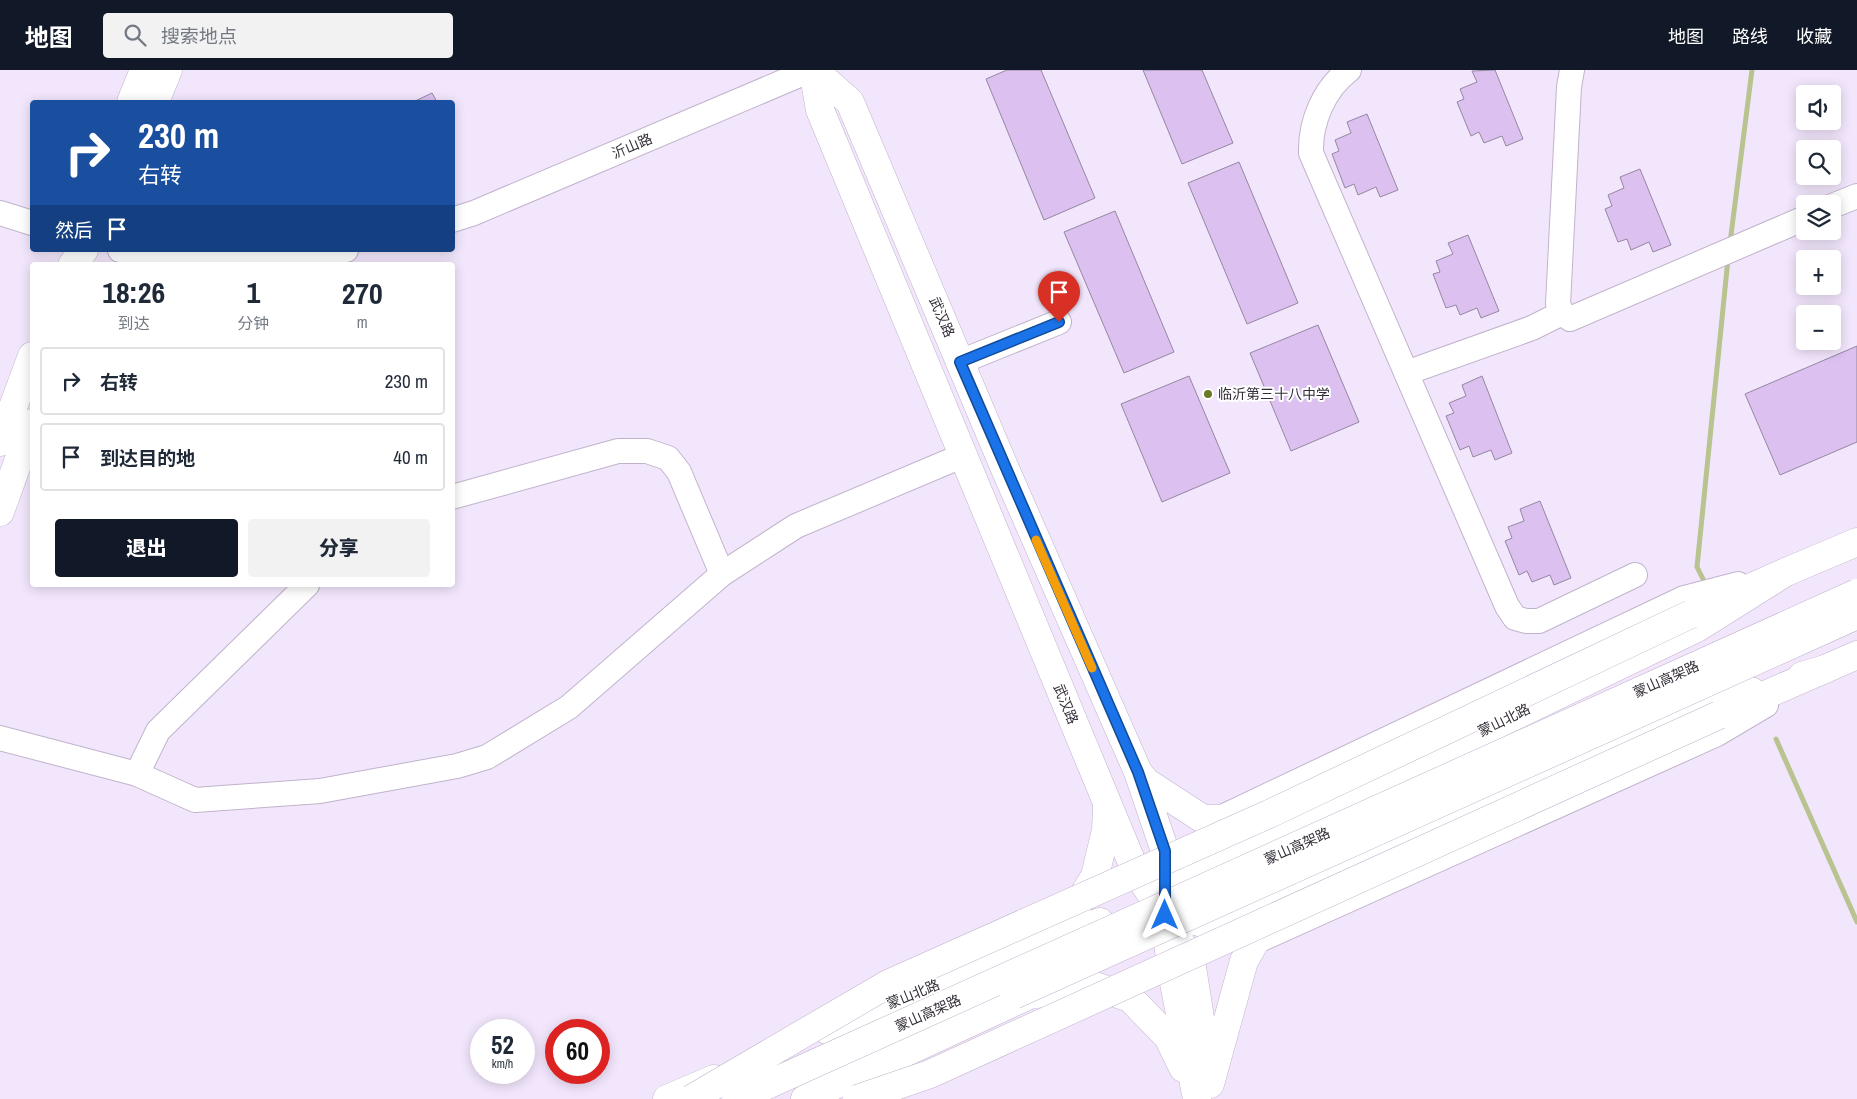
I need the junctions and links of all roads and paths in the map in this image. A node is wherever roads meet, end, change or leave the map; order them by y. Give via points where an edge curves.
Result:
1 (144, 70) edge
2 (168, 70) edge
3 (813, 70) edge
4 (1349, 70) edge
5 (1572, 70) edge
6 (132, 100) edge
7 (156, 100) edge
8 (1857, 196) edge
9 (1841, 202) edge
10 (0, 213) edge
11 (455, 219) edge
12 (30, 222) edge
13 (1796, 222) edge
14 (82, 252) edge
15 (127, 252) edge
16 (332, 252) edge
17 (74, 262) edge
18 (262, 262) edge
19 (262, 262) edge
20 (1562, 313) junction
21 (1059, 322) dead end
22 (30, 361) edge
23 (960, 362) junction
24 (1406, 373) junction
25 (30, 428) edge
26 (0, 442) edge
27 (964, 455) junction
28 (455, 496) edge
29 (0, 512) edge
30 (1857, 542) edge
31 (1786, 572) junction
32 (722, 574) junction
33 (1635, 575) dead end
34 (305, 587) edge
35 (1857, 592) edge
36 (1857, 615) edge
37 (1857, 655) edge
38 (1825, 669) junction
39 (0, 738) edge
40 (1138, 772) junction
41 (137, 774) junction
42 (1107, 803) junction
43 (1304, 816) junction
44 (1217, 819) junction
45 (1296, 892) junction
46 (1165, 915) junction
47 (1255, 942) junction
48 (1020, 952) junction
49 (1028, 995) junction
50 (1204, 1093) edge
51 (667, 1099) edge
52 (691, 1099) edge
53 (736, 1099) edge
54 (782, 1099) edge
55 (805, 1099) edge
56 (857, 1099) edge

1 - 6 main road
2 - 7 main road
3 - 11 street, 沂山路
3 - 23 main road, 武汉路 via 850,102
3 - 27 main road, 武汉路 via 820,110
4 - 24 street via 1338,78 1314,118 1311,153
5 - 20 street via 1558,304
8 - 9 street
10 - 12 street
13 - 20 street via 1570,319
14 - 17 main road
15 - 18 street via 150,259
16 - 19 street
20 - 24 street via 1532,328
21 - 23 street
22 - 26 main road
23 - 40 main road, 武汉路
24 - 33 street via 1515,618 1539,621
25 - 29 main road
27 - 32 street via 796,526
27 - 42 main road, 武汉路
28 - 32 street via 618,451 647,451 668,458 679,472
30 - 31 main road, 蒙山北路
31 - 43 main road, 蒙山北路 via 1697,628
31 - 44 street via 1684,598
31 - 52 main road, bridge via 1270,814 888,984
32 - 41 street via 570,707 487,757 458,766 320,791 195,800
34 - 41 street via 158,731
35 - 53 main road, 蒙山高架路, bridge
36 - 54 main road, 蒙山高架路, bridge
37 - 38 main road, 蒙山北路
38 - 45 main road, 蒙山北路 via 1712,702
38 - 47 street via 1717,734
38 - 56 main road, bridge via 930,1074
39 - 41 street
40 - 44 main road via 1146,782 1203,818
40 - 46 main road, 武汉路 via 1165,851
42 - 46 main road, 武汉路 via 1135,870
42 - 48 main road via 1106,830 1096,876 1075,909 1054,930
43 - 44 main road
43 - 46 main road, 蒙山北路 via 1197,869
45 - 46 main road, 蒙山北路 via 1214,925
45 - 47 main road
46 - 48 main road, 蒙山北路 via 1120,914
46 - 49 main road, 蒙山北路 via 1132,948
46 - 50 main road, 武汉路 via 1191,961
47 - 50 main road via 1244,961
48 - 51 main road, 蒙山北路 via 900,999
49 - 50 main road via 1095,986 1130,998 1168,1038
49 - 55 main road, 蒙山北路

